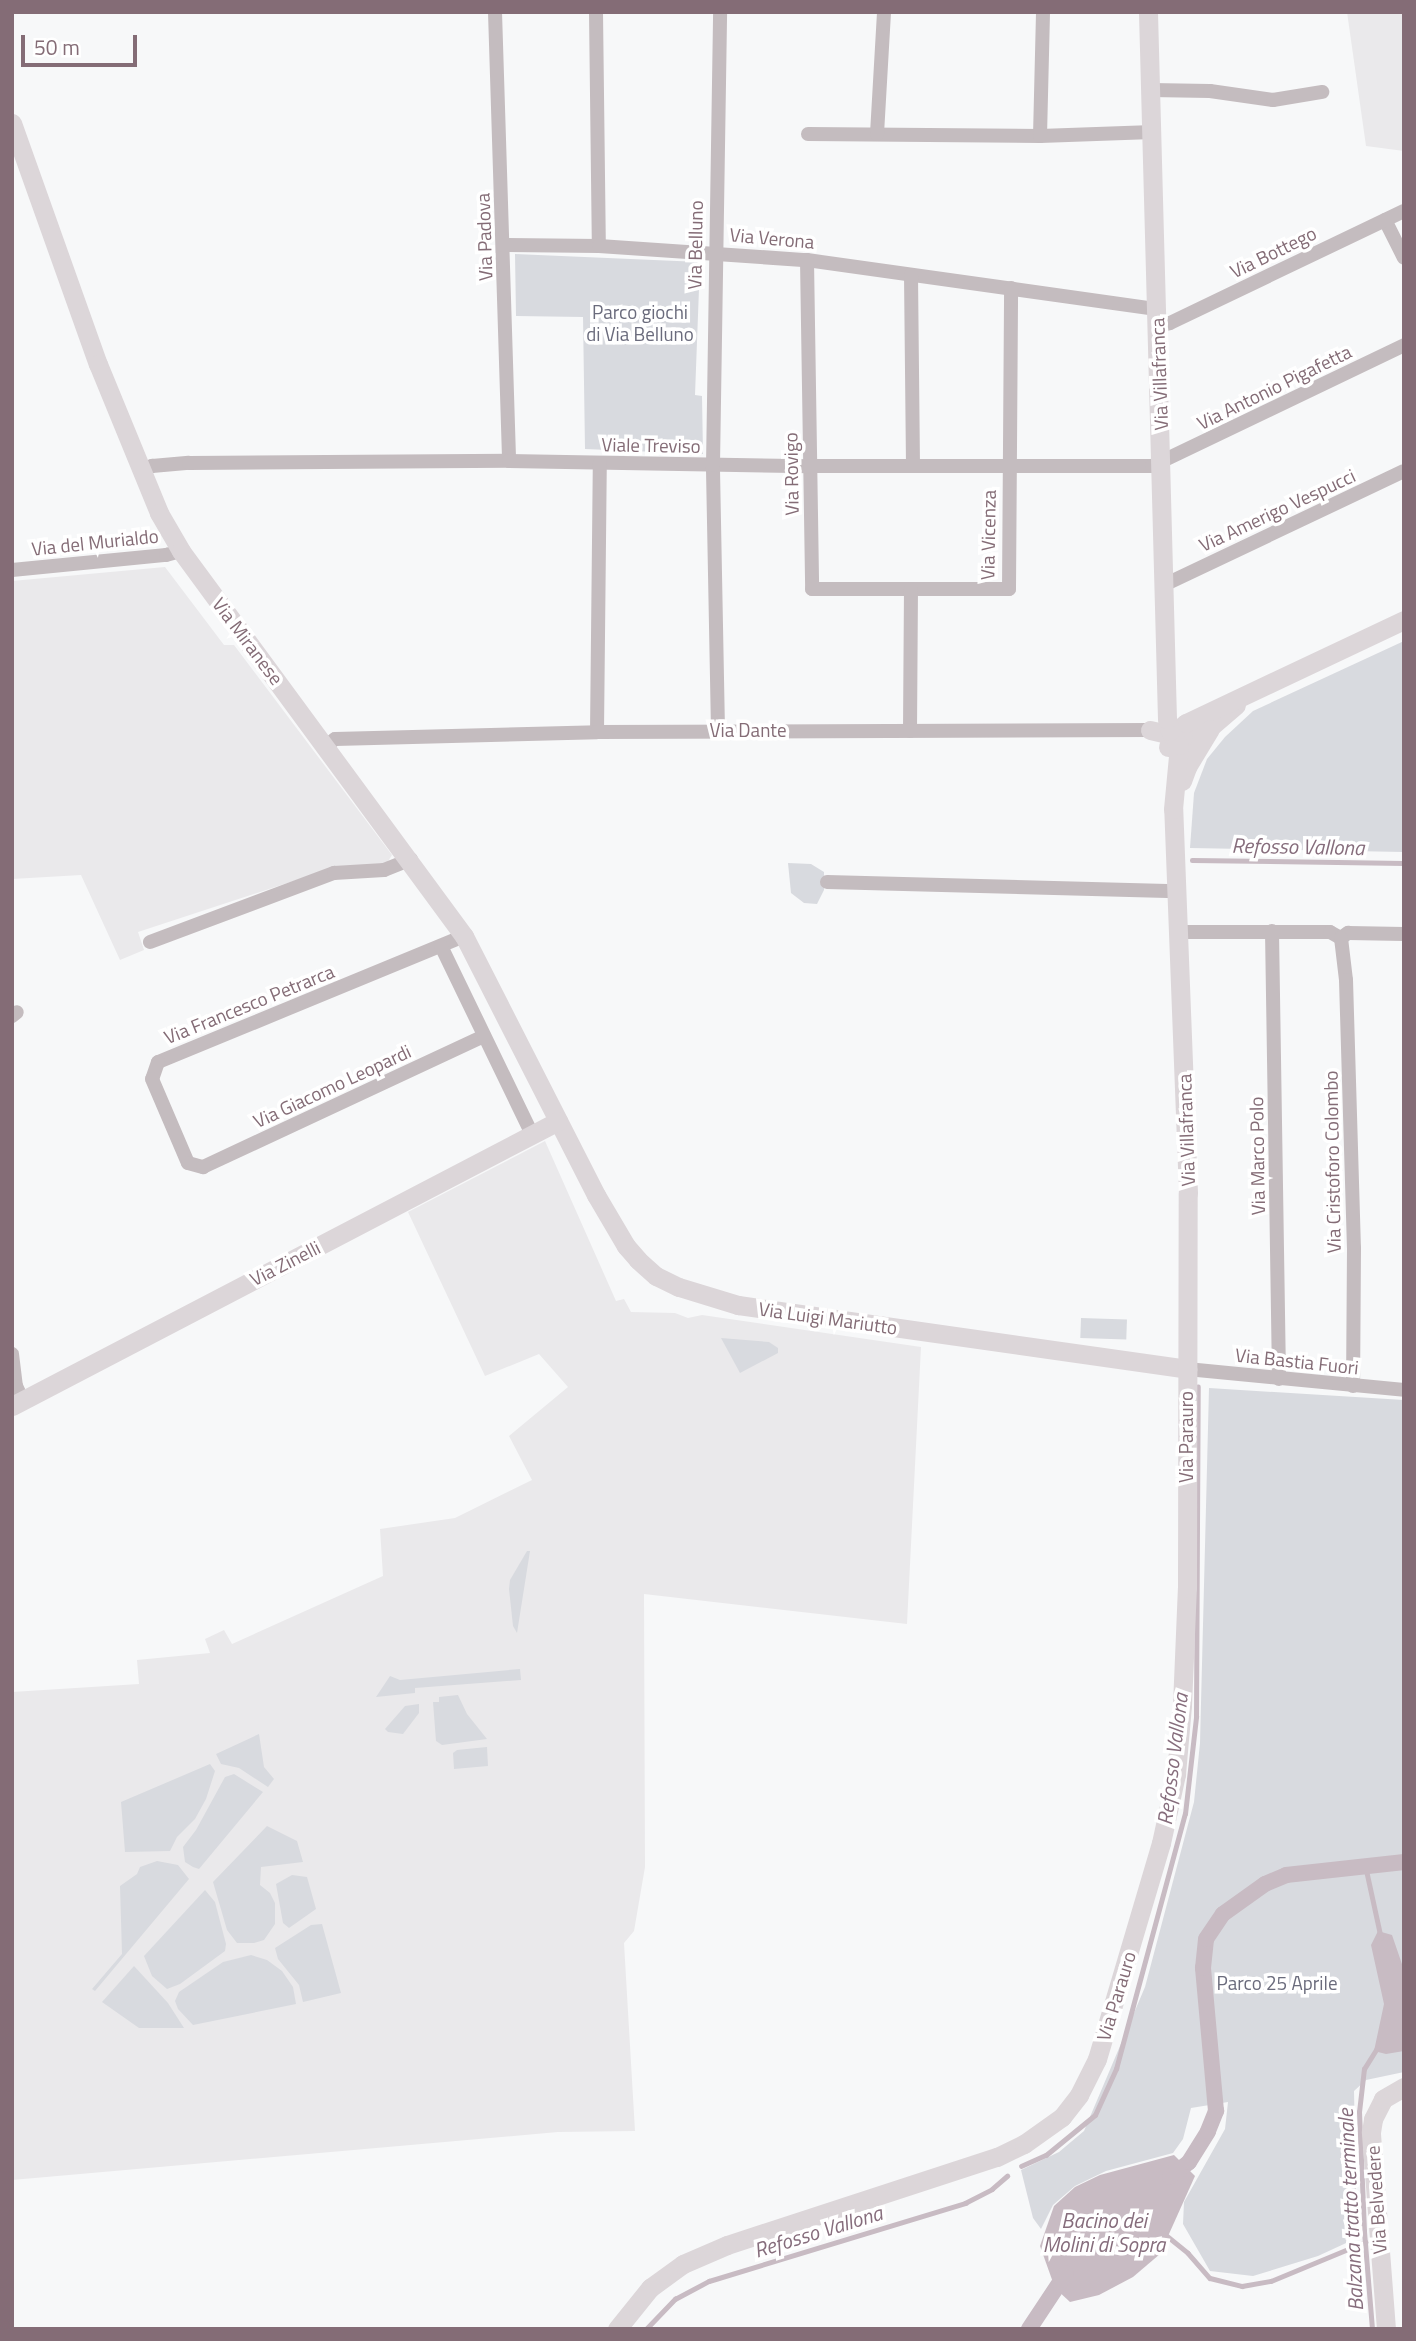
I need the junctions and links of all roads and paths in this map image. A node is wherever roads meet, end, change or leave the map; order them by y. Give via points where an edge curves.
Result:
1 (495, 12) edge
2 (596, 12) edge
3 (720, 12) edge
4 (884, 12) edge
5 (1043, 12) edge
6 (1148, 12) edge
7 (1152, 90) junction
8 (1322, 92) dead end
9 (12, 123) edge
10 (1153, 132) junction
11 (808, 134) dead end
12 (877, 134) junction
13 (1040, 136) junction
14 (18, 160) edge
15 (1404, 211) edge
16 (1385, 220) junction
17 (503, 245) junction
18 (599, 246) junction
19 (714, 253) junction
20 (1404, 258) edge
21 (807, 260) junction
22 (911, 275) junction
23 (1011, 288) junction
24 (1158, 317) junction
25 (1404, 345) edge
26 (509, 461) junction
27 (600, 463) junction
28 (1162, 463) junction
29 (713, 465) junction
30 (810, 466) junction
31 (914, 466) junction
32 (1009, 467) junction
33 (1404, 471) edge
34 (141, 472) junction
35 (181, 551) junction
36 (12, 570) edge
37 (1166, 584) junction
38 (911, 589) junction
39 (1404, 620) edge
40 (1254, 692) junction
41 (1210, 729) junction
42 (718, 730) junction
43 (1150, 730) joint
44 (910, 731) junction
45 (597, 732) junction
46 (1172, 735) junction
47 (326, 746) junction
48 (1173, 808) junction
49 (411, 859) junction
50 (827, 883) dead end
51 (1177, 891) junction
52 (1272, 931) junction
53 (1178, 932) junction
54 (1404, 934) edge
55 (464, 936) junction
56 (1341, 938) junction
57 (150, 942) dead end
58 (441, 946) junction
59 (484, 1036) junction
60 (558, 1121) junction
61 (532, 1134) junction
62 (196, 1167) joint
63 (12, 1354) edge
64 (1187, 1369) junction
65 (1279, 1380) junction
66 (1353, 1386) junction
67 (1404, 1390) edge
68 (18, 1404) edge
69 (1404, 2087) edge
70 (617, 2329) edge
71 (1386, 2329) edge

1 - 17 street, Via Padova
2 - 18 street
3 - 19 street, Via Belluno
4 - 12 street
5 - 13 street
6 - 7 main road, Via Villafranca
7 - 8 street via 1210,91 1273,100
7 - 10 main road, Via Villafranca
9 - 14 main road, Via Miranese
10 - 13 street
10 - 24 main road, Via Villafranca
11 - 12 street
12 - 13 street
14 - 34 main road, Via Miranese
15 - 16 street, Via Bottego
16 - 20 street
16 - 24 street, Via Bottego via 1170,323
17 - 18 street, Via Verona
17 - 26 street, Via Padova
18 - 19 street, Via Verona
19 - 21 street, Via Verona
19 - 29 street, Via Belluno
21 - 22 street, Via Verona
21 - 30 street, Via Rovigo
22 - 23 street, Via Verona
22 - 31 street
23 - 24 street, Via Verona
23 - 32 street, Via Vicenza
24 - 28 main road, Via Villafranca
25 - 28 street, Via Antonio Pigafetta
26 - 27 street, Viale Treviso
26 - 34 street, Viale Treviso via 189,463 152,466
27 - 29 street, Viale Treviso
27 - 45 street
28 - 32 street, Viale Treviso
28 - 37 main road, Via Villafranca
29 - 30 street, Viale Treviso
29 - 42 street, Via Belluno
30 - 31 street, Viale Treviso
30 - 38 street, Via Rovigo via 812,589
31 - 32 street, Viale Treviso
32 - 38 street, Via Vicenza via 1009,589
33 - 37 street, Via Amerigo Vespucci
34 - 35 main road, Via Miranese
35 - 36 street, Via del Murialdo
35 - 47 main road, Via Miranese
37 - 46 main road, Via Villafranca via 1167,719
38 - 44 street
39 - 40 main road
40 - 41 main road
40 - 46 main road via 1202,714
41 - 46 main road via 1184,738
41 - 48 main road, Via Villafranca via 1187,767
42 - 44 street, Via Dante
42 - 45 street, Via Dante
43 - 44 street, Via Dante
43 - 46 main road, Via Dante
45 - 47 street, Via Dante via 335,739
46 - 48 main road, Via Villafranca via 1166,772
47 - 49 main road, Via Miranese
48 - 51 main road, Via Villafranca
49 - 55 main road, Via Miranese
49 - 57 street via 384,870 334,873
50 - 51 street
51 - 53 main road, Via Villafranca
52 - 53 street
52 - 56 street via 1330,932
52 - 65 street, Via Marco Polo
53 - 64 main road, Via Villafranca via 1188,1193
54 - 56 street via 1348,933
55 - 58 street, Via Francesco Petrarca
55 - 60 main road, Via Miranese
56 - 66 street, Via Cristoforo Colombo via 1354,1248
58 - 59 street
58 - 62 street, Via Francesco Petrarca via 158,1062 152,1079 188,1163
59 - 61 street
59 - 62 street, Via Giacomo Leopardi
60 - 61 main road, Via Zinelli
60 - 64 main road, Via Luigi Mariutto via 626,1245 656,1276 679,1287 738,1306
61 - 68 main road, Via Zinelli
63 - 68 street
64 - 65 street, Via Bastia Fuori
64 - 70 main road, Via Parauro via 1187,1588 1176,1774 1161,1843 1105,2034 1079,2095 1062,2117 1040,2134 997,2157 727,2245 683,2264 650,2288
65 - 66 street, Via Bastia Fuori
66 - 67 street, Via Bastia Fuori
69 - 71 main road, Via Belvedere via 1383,2099 1371,2132

